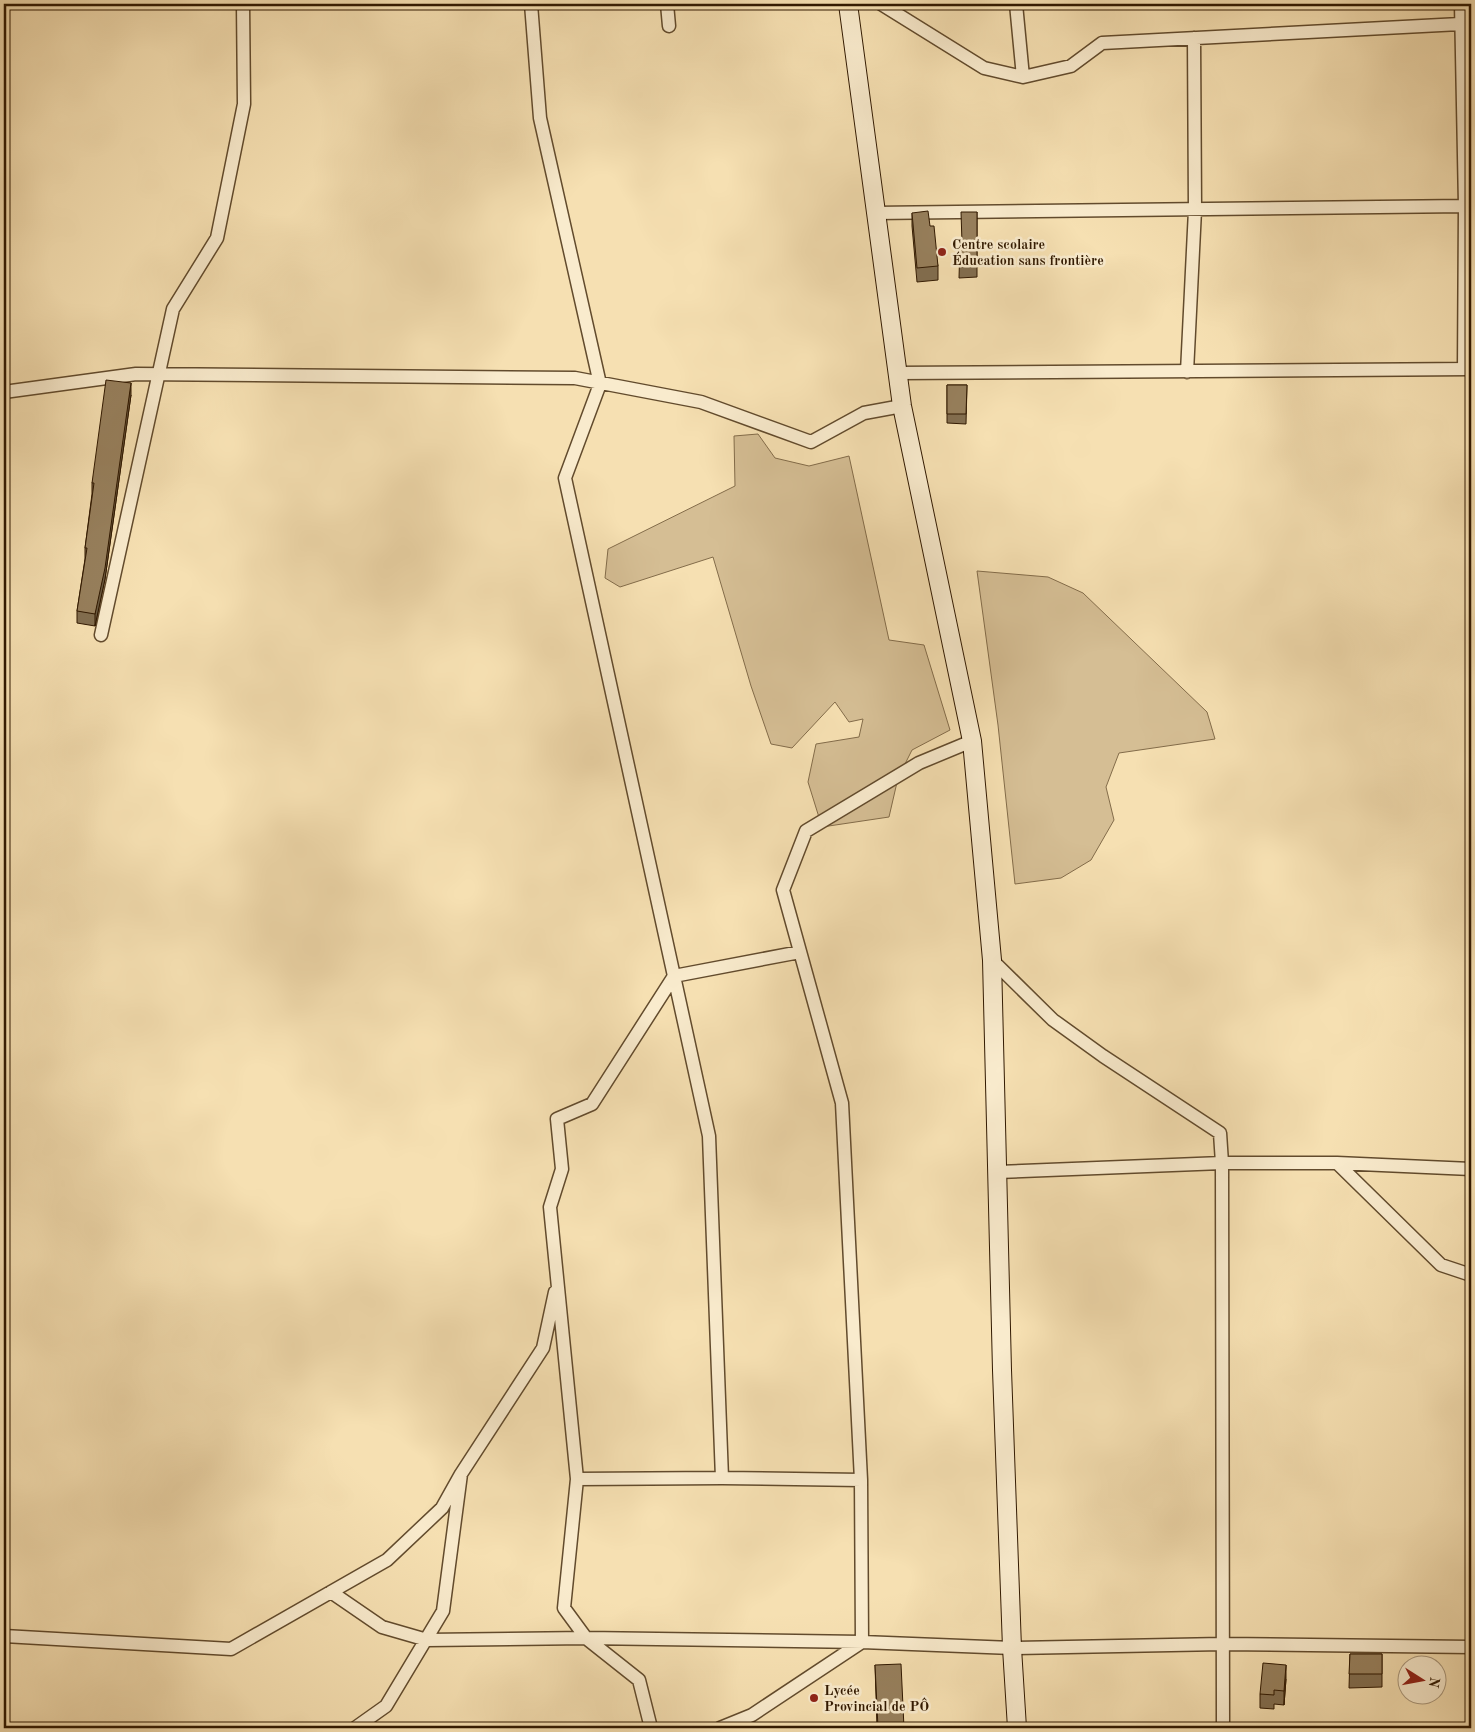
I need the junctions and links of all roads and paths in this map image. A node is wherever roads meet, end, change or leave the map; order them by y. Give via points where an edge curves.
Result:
1 (243, 4) edge
2 (531, 4) edge
3 (667, 4) edge
4 (848, 4) edge
5 (881, 4) edge
6 (1016, 4) edge
7 (1461, 4) edge
8 (1460, 24) junction
9 (668, 26) dead end
10 (1194, 38) junction
11 (1023, 77) junction
12 (1465, 206) junction
13 (1195, 210) junction
14 (875, 212) junction
15 (1468, 369) edge
16 (1188, 372) junction
17 (898, 373) junction
18 (159, 374) junction
19 (600, 384) junction
20 (4, 392) edge
21 (902, 406) junction
22 (101, 636) dead end
23 (972, 742) junction
24 (800, 952) junction
25 (992, 960) junction
26 (674, 976) junction
27 (1222, 1163) junction
28 (1337, 1163) junction
29 (1471, 1170) edge
30 (998, 1172) junction
31 (1471, 1275) edge
32 (557, 1280) junction
33 (461, 1474) junction
34 (722, 1478) junction
35 (577, 1479) junction
36 (861, 1480) junction
37 (331, 1592) junction
38 (4, 1636) edge
39 (586, 1638) junction
40 (427, 1640) junction
41 (862, 1642) junction
42 (1222, 1644) junction
43 (1471, 1647) edge
44 (1012, 1648) junction
45 (356, 1728) edge
46 (651, 1728) edge
47 (720, 1728) edge
48 (1017, 1728) edge
49 (1223, 1728) edge

1 - 18 street via 244,104 217,238 173,309
2 - 19 street via 540,118
3 - 9 street
4 - 14 main road
5 - 11 street via 984,68
6 - 11 street
7 - 8 street
8 - 10 street
8 - 12 street
10 - 11 street via 1102,43 1071,66
10 - 13 street
12 - 13 street
12 - 15 street
13 - 14 street
13 - 16 street
14 - 17 main road
15 - 16 street
16 - 17 street
17 - 21 main road
18 - 19 street via 575,378
18 - 20 street via 136,374
18 - 22 street
19 - 21 street via 701,402 811,442 864,414
19 - 26 street via 565,478
21 - 23 main road
23 - 24 street via 919,763 806,831 783,890
23 - 25 main road
24 - 26 street
24 - 36 street via 842,1103
25 - 27 street via 1053,1020 1220,1133
25 - 30 main road
26 - 32 street via 592,1104 557,1119 562,1169 550,1207
26 - 34 street via 709,1136
27 - 28 street
27 - 30 street
27 - 42 street
28 - 29 street
28 - 31 street via 1441,1265
30 - 44 main road
32 - 33 street via 543,1348
32 - 35 street
33 - 37 street via 442,1508 387,1560
33 - 40 street via 443,1611
34 - 35 street
34 - 36 street
35 - 39 street via 564,1608
36 - 41 street
37 - 38 street via 232,1649
37 - 40 street via 382,1627
39 - 40 street
39 - 41 street
39 - 46 street via 639,1680
40 - 45 street via 386,1706
41 - 44 street
41 - 47 street via 752,1715
42 - 43 street
42 - 44 street
42 - 49 street
44 - 48 main road

